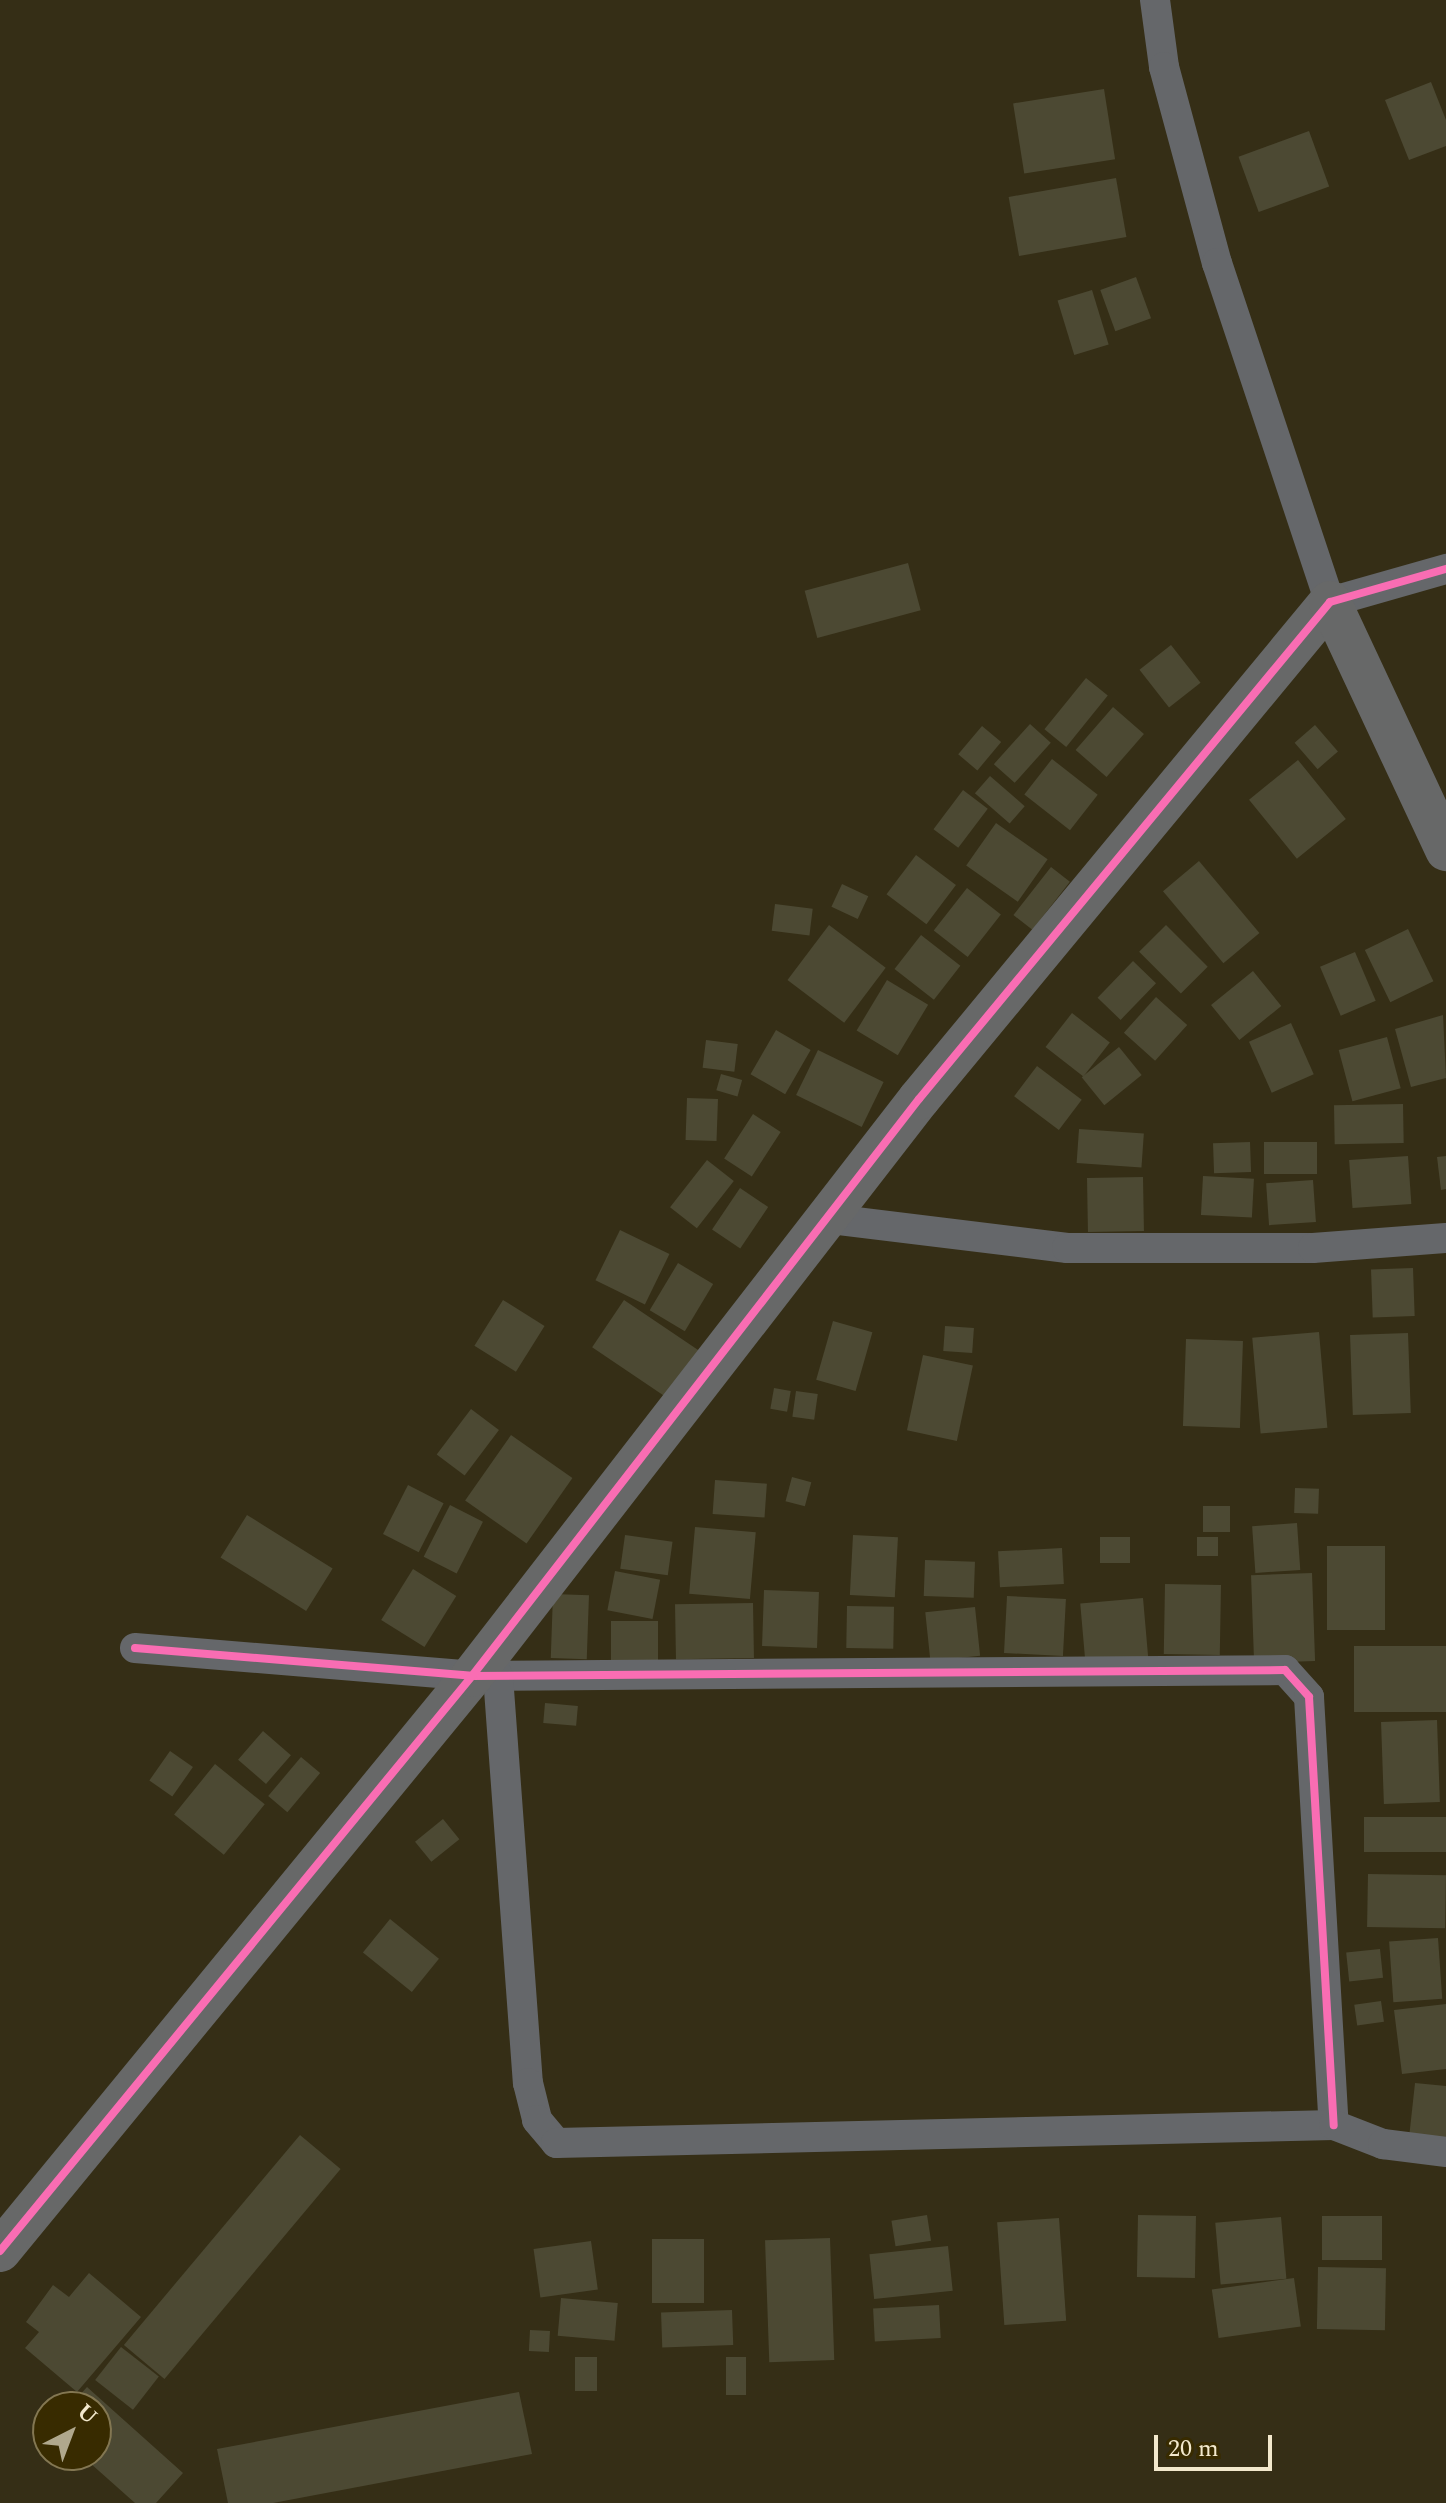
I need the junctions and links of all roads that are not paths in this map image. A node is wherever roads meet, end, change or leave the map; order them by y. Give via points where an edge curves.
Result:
1 (1155, 0) edge
2 (1446, 569) edge
3 (1330, 602) junction
4 (1446, 850) edge
5 (831, 1219) junction
6 (1446, 1238) edge
7 (135, 1648) dead end
8 (485, 1676) junction
9 (1334, 2125) junction
10 (1446, 2152) edge
11 (0, 2251) edge

1 - 3 street via 1164,67 1217,263
2 - 3 street
3 - 4 street
3 - 5 street via 919,1099
5 - 6 street via 1067,1248 1313,1248
5 - 8 street
7 - 8 street
8 - 9 street via 528,2083 537,2120 556,2143
8 - 9 street via 1285,1670 1309,1697
8 - 11 street
9 - 10 street via 1383,2144

